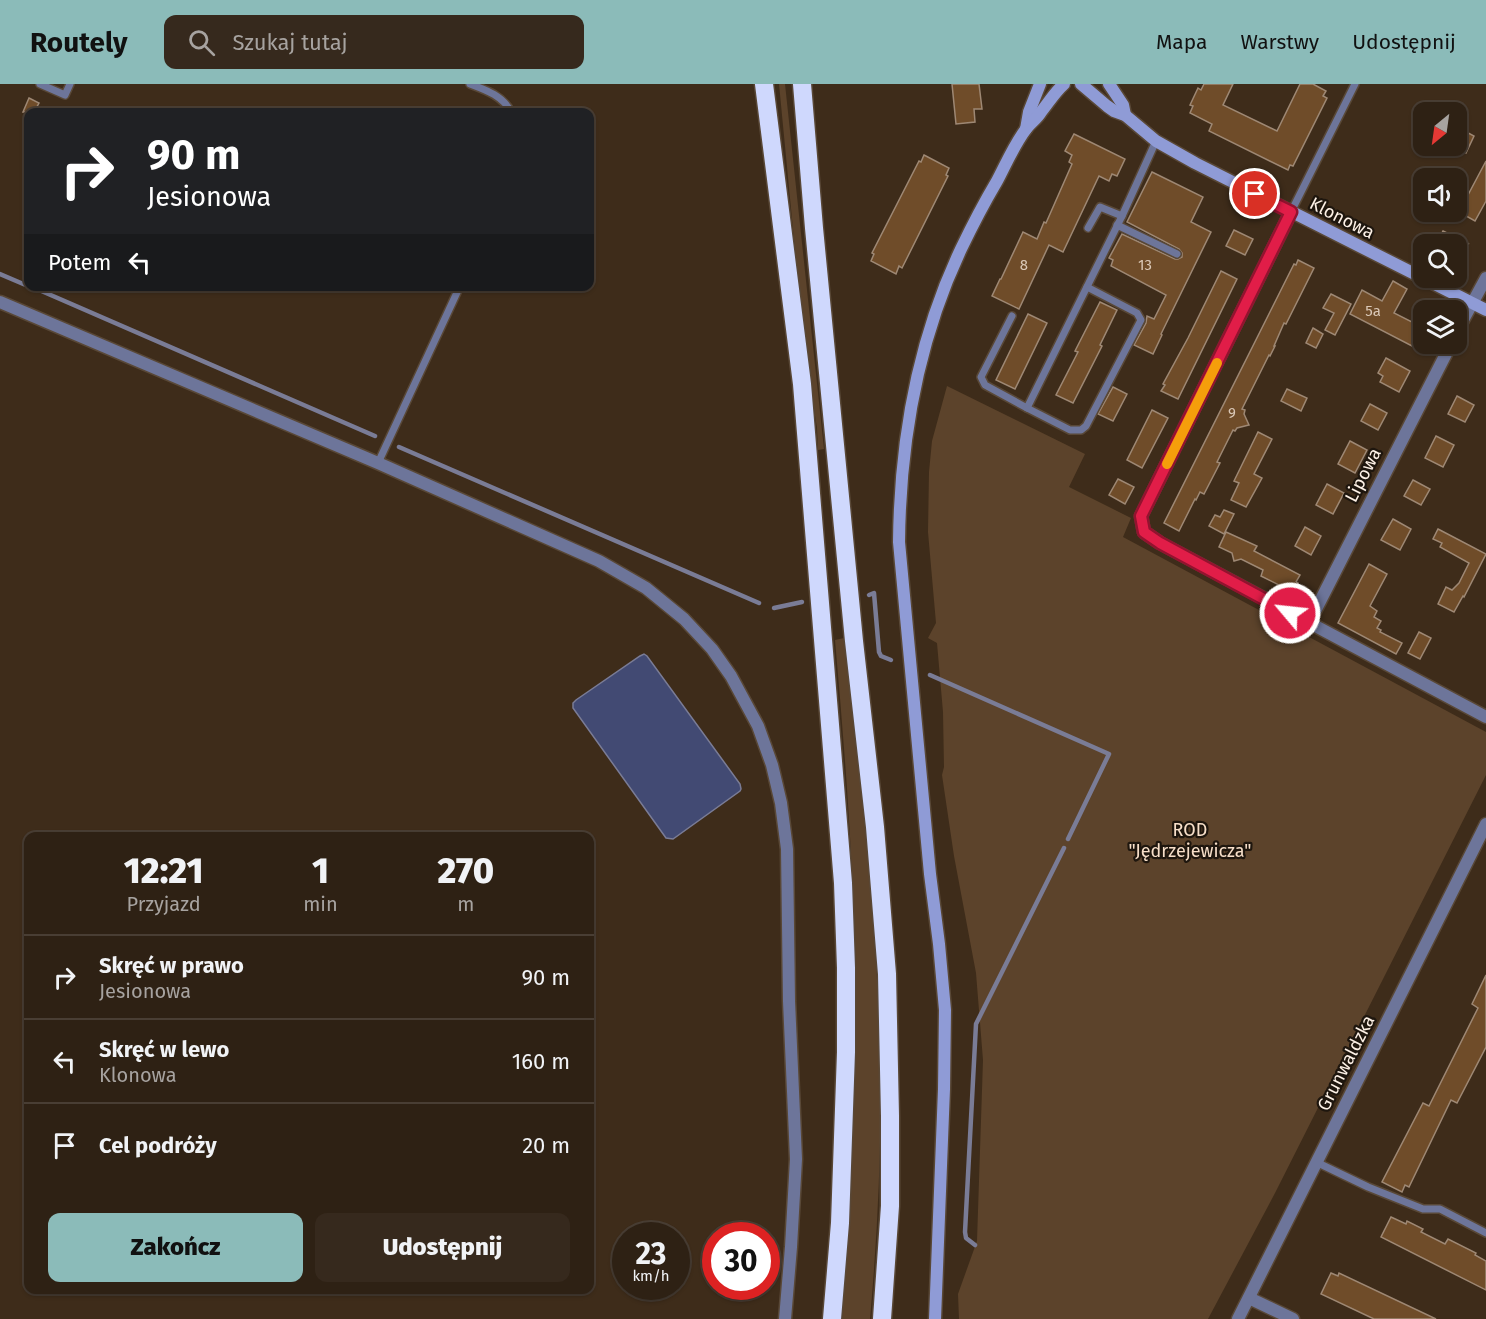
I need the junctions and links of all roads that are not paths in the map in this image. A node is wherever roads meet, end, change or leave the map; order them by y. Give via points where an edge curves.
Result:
1 (40, 84) edge
2 (69, 84) edge
3 (470, 84) edge
4 (764, 84) edge
5 (802, 84) edge
6 (1040, 84) edge
7 (1064, 84) edge
8 (1081, 84) edge
9 (1110, 84) edge
10 (1355, 84) edge
11 (508, 108) edge
12 (1125, 115) junction
13 (1026, 129) junction
14 (1156, 141) junction
15 (1291, 212) junction
16 (1122, 216) junction
17 (1117, 225) junction
18 (1088, 228) dead end
19 (1177, 254) dead end
20 (1486, 278) edge
21 (1087, 287) junction
22 (458, 291) edge
23 (0, 302) edge
24 (1472, 303) junction
25 (1486, 310) edge
26 (1467, 312) edge
27 (1012, 316) dead end
28 (1446, 354) edge
29 (1027, 408) junction
30 (378, 463) junction
31 (1309, 623) junction
32 (1486, 717) edge
33 (1486, 824) edge
34 (1316, 1162) junction
35 (1486, 1233) edge
36 (1249, 1298) junction
37 (785, 1319) edge
38 (832, 1319) edge
39 (882, 1319) edge
40 (935, 1319) edge
41 (1238, 1319) edge
42 (1293, 1319) edge

1 - 2 lane via 65,95
3 - 11 lane via 494,93
4 - 38 highway via 802,384 843,883 846,1052
5 - 39 highway via 887,974 890,1206
6 - 13 street
7 - 13 street
8 - 12 street, Klonowa via 1114,111
9 - 12 street, Klonowa
10 - 15 lane
12 - 14 street, Klonowa
13 - 40 street via 960,250 931,326 908,416 900,489 899,542 945,1010
14 - 15 street, Klonowa
14 - 16 lane
15 - 24 street, Klonowa
15 - 31 street via 1141,516 1144,532 1160,543
16 - 17 lane
16 - 18 lane via 1100,207
17 - 19 lane
17 - 21 lane
20 - 24 street
21 - 29 lane
21 - 29 lane via 1137,313 1141,320 1081,430 1070,430
22 - 30 lane
23 - 30 street
24 - 25 street, Klonowa
24 - 26 street
27 - 29 lane via 981,377 985,385
28 - 31 street, Lipowa
30 - 37 street via 598,561 646,588 684,619 712,649 758,726 781,803 787,849 796,1159
31 - 32 street
33 - 34 street, Grunwaldzka
34 - 35 lane via 1423,1209 1440,1209
34 - 36 street, Grunwaldzka
36 - 41 street, Grunwaldzka
36 - 42 street

